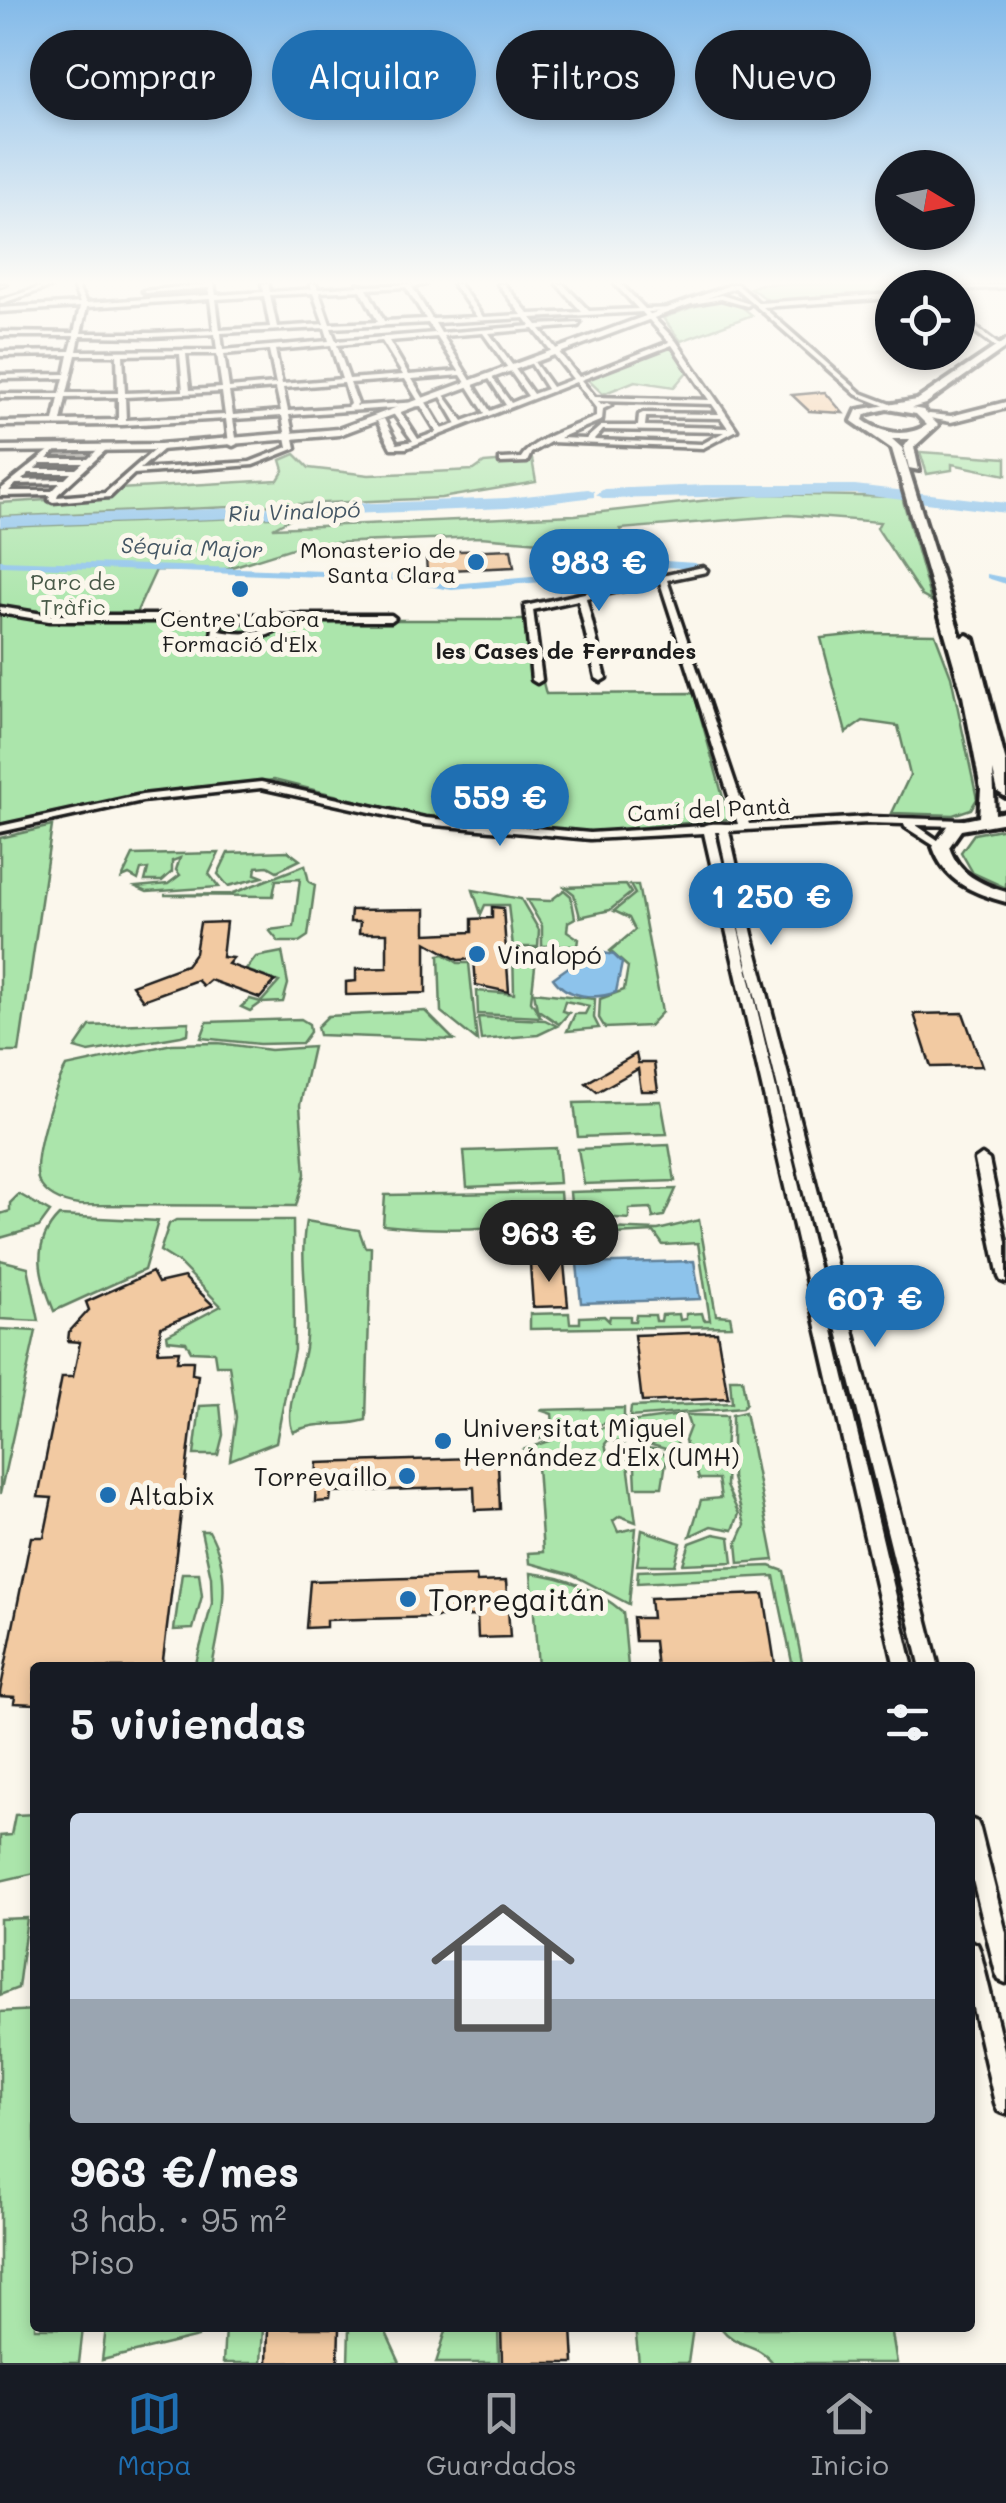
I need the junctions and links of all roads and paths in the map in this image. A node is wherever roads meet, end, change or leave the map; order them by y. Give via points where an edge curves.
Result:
1 (138, 394) edge
2 (226, 394) edge
3 (282, 394) edge
4 (350, 394) edge
5 (418, 394) edge
6 (447, 394) edge
7 (476, 394) edge
8 (502, 394) edge
9 (530, 394) edge
10 (539, 394) edge
11 (588, 394) edge
12 (709, 394) edge
13 (846, 394) edge
14 (861, 394) edge
15 (933, 394) edge
16 (954, 394) edge
17 (123, 395) junction
18 (2, 396) edge
19 (63, 396) junction
20 (442, 396) junction
21 (532, 397) junction
22 (592, 399) junction
23 (622, 400) junction
24 (714, 402) junction
25 (423, 404) junction
26 (1006, 405) edge
27 (0, 406) edge
28 (510, 406) junction
29 (887, 406) junction
30 (350, 407) junction
31 (600, 408) junction
32 (903, 408) junction
33 (864, 410) junction
34 (285, 412) junction
35 (402, 412) junction
36 (489, 414) junction
37 (724, 416) junction
38 (229, 417) junction
39 (929, 418) junction
40 (381, 421) junction
41 (122, 423) junction
42 (0, 424) edge
43 (57, 424) junction
44 (462, 425) junction
45 (646, 429) junction
46 (733, 430) junction
47 (441, 433) junction
48 (878, 433) junction
49 (340, 434) junction
50 (290, 438) junction
51 (915, 438) junction
52 (549, 440) junction
53 (233, 442) junction
54 (417, 442) junction
55 (588, 442) junction
56 (650, 444) junction
57 (158, 448) junction
58 (104, 449) junction
59 (0, 450) edge
60 (54, 450) junction
61 (40, 461) junction
62 (91, 461) junction
63 (503, 461) dead end
64 (28, 471) junction
65 (80, 471) junction
66 (134, 472) junction
67 (16, 482) junction
68 (67, 482) junction
69 (1, 494) edge
70 (53, 497) junction
71 (931, 541) junction
72 (702, 570) dead end
73 (664, 582) junction
74 (582, 598) junction
75 (0, 610) edge
76 (391, 618) dead end
77 (219, 620) junction
78 (601, 678) dead end
79 (537, 680) dead end
80 (1006, 792) edge
81 (987, 817) junction
82 (1006, 817) edge
83 (889, 820) junction
84 (963, 823) junction
85 (744, 825) junction
86 (716, 826) junction
87 (0, 829) edge
88 (941, 847) junction
89 (1001, 899) edge
90 (982, 1160) dead end
91 (1006, 1277) edge
92 (903, 1662) edge
93 (928, 1662) edge
94 (975, 1850) edge
95 (975, 1971) edge
96 (1006, 1974) edge
97 (1006, 2102) edge

1 - 17 street
2 - 38 street
3 - 34 street
4 - 30 street
5 - 25 street
6 - 20 street
7 - 36 street
8 - 28 street
9 - 21 street
10 - 21 street
11 - 22 street
12 - 24 street
13 - 33 street
14 - 29 street
15 - 32 main road
16 - 39 main road
17 - 19 street
17 - 41 street
18 - 19 street
18 - 27 street
19 - 43 street
20 - 25 street
20 - 44 street
21 - 28 street
22 - 23 street
22 - 31 street
23 - 24 street
23 - 31 street
24 - 37 street
25 - 30 street
25 - 35 street
25 - 47 street
26 - 39 street
28 - 36 street
29 - 32 main road
29 - 33 main road
30 - 34 street
31 - 52 street via 599,418
32 - 39 main road
33 - 48 main road via 857,421
34 - 38 street
34 - 50 street
35 - 40 street
35 - 49 street
35 - 54 street
36 - 44 street
37 - 45 street via 643,415
37 - 46 street
38 - 41 street
38 - 53 street
39 - 51 main road
40 - 49 street
40 - 54 street via 398,447
41 - 43 street
42 - 43 street
44 - 47 street
45 - 46 street
45 - 55 street via 601,428
45 - 56 street
46 - 56 street via 703,446
47 - 54 street
48 - 51 main road
48 - 71 main road via 892,442
49 - 50 street
50 - 53 street
50 - 66 street via 290,450 250,463
51 - 71 main road via 909,450
52 - 55 street
52 - 63 street via 524,460
53 - 57 street
55 - 56 street
57 - 58 street
57 - 66 street
58 - 60 street
58 - 62 street
59 - 60 street
60 - 61 street
61 - 62 street
61 - 64 street
62 - 65 street
64 - 65 street
64 - 67 street
65 - 68 street
66 - 70 street via 113,492
67 - 68 street
67 - 69 street
68 - 70 street
69 - 70 street
71 - 80 main road
71 - 81 main road via 990,790
72 - 73 street
73 - 74 street
73 - 85 street
74 - 78 street
74 - 79 street via 528,608
75 - 77 street via 49,618
76 - 77 street
77 - 77 street via 215,632 226,635 258,636 278,627
81 - 82 main road
81 - 84 main road
83 - 84 street, Camí del Pantà
83 - 85 street, Camí del Pantà
83 - 88 street, Camí del Pantà via 918,828
84 - 88 main road via 947,833
85 - 86 street, Camí del Pantà
86 - 87 street, Camí del Pantà via 546,833 425,821 261,785 142,798
86 - 92 street
86 - 93 street
88 - 89 main road via 956,875
90 - 91 street
94 - 96 street
95 - 97 street

